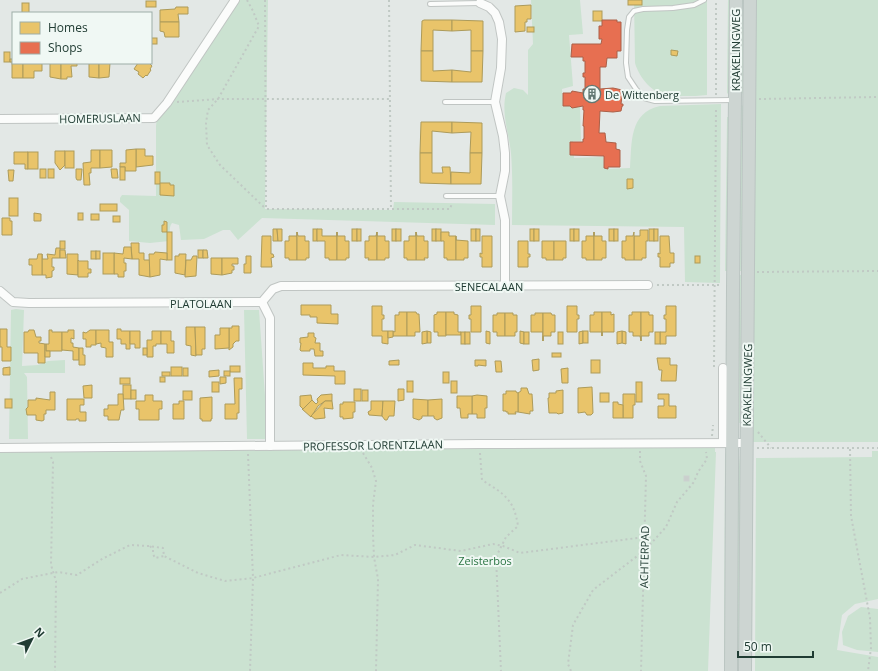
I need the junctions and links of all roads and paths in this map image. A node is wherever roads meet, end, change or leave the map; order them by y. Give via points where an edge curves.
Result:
1 (235, 0) edge
2 (247, 0) edge
3 (265, 0) edge
4 (389, 0) edge
5 (704, 0) edge
6 (716, 0) edge
7 (736, 0) edge
8 (750, 0) edge
9 (480, 3) joint
10 (430, 4) dead end
11 (878, 96) edge
12 (218, 99) junction
13 (266, 99) junction
14 (390, 99) junction
15 (749, 99) junction
16 (716, 100) junction
17 (735, 100) junction
18 (445, 102) dead end
19 (495, 102) junction
20 (167, 103) junction
21 (0, 119) edge
22 (446, 196) dead end
23 (454, 196) junction
24 (500, 196) junction
25 (266, 209) junction
26 (391, 209) junction
27 (878, 271) edge
28 (748, 272) junction
29 (648, 285) joint
30 (714, 285) junction
31 (724, 285) dead end
32 (505, 286) junction
33 (0, 291) edge
34 (262, 302) junction
35 (723, 368) dead end
36 (714, 373) dead end
37 (713, 425) dead end
38 (723, 425) junction
39 (640, 443) junction
40 (704, 443) junction
41 (728, 443) junction
42 (746, 443) junction
43 (479, 444) junction
44 (247, 446) junction
45 (270, 446) junction
46 (358, 446) junction
47 (50, 447) junction
48 (0, 448) edge
49 (850, 448) junction
50 (878, 448) edge
51 (645, 537) junction
52 (149, 546) junction
53 (503, 546) junction
54 (645, 550) junction
55 (164, 556) junction
56 (374, 557) junction
57 (54, 573) junction
58 (253, 578) junction
59 (0, 593) edge
60 (55, 671) edge
61 (250, 671) edge
62 (376, 671) edge
63 (501, 671) edge
64 (571, 671) edge
65 (641, 671) edge
66 (731, 671) edge
67 (746, 671) edge
68 (868, 671) edge

1 - 20 street, HOMERUSLAAN
2 - 12 path via 259,26
3 - 13 path
4 - 14 path
5 - 16 lane, KRAKELINGWEG via 694,5 634,11 629,17 626,63 628,77 644,98 655,101
6 - 16 path
7 - 17 main road, KRAKELINGWEG
8 - 15 main road, KRAKELINGWEG
9 - 10 lane
9 - 19 street via 495,13 499,22 502,54
11 - 15 path
12 - 13 path
12 - 20 path
12 - 25 path via 208,110 207,145 220,165
13 - 14 path
13 - 25 path
14 - 26 path
15 - 17 street, KRAKELINGWEG
15 - 28 main road, KRAKELINGWEG
16 - 17 lane, KRAKELINGWEG
16 - 30 path
17 - 41 main road, KRAKELINGWEG
18 - 19 lane
19 - 24 street via 505,152 505,171
20 - 21 street, HOMERUSLAAN via 154,118
22 - 23 lane
23 - 24 lane
23 - 26 path via 450,209
24 - 32 street via 505,220
25 - 26 path
27 - 28 path
28 - 42 main road, KRAKELINGWEG
29 - 30 path
29 - 32 street, SENECALAAN
30 - 31 path
30 - 36 path
32 - 34 street, SENECALAAN via 281,286 273,289
33 - 34 street, PLATOLAAN via 13,302 29,303
34 - 45 street via 270,318
35 - 38 street, KRAKELINGWEG
37 - 38 path
38 - 41 street, KRAKELINGWEG
39 - 40 street, PROFESSOR LORENTZLAAN
39 - 43 street, PROFESSOR LORENTZLAAN
39 - 51 path, ACHTERPAD via 640,461 646,476
40 - 41 street, PROFESSOR LORENTZLAAN
40 - 54 path via 707,459 694,482 677,502 666,527
41 - 42 street, PROFESSOR LORENTZLAAN
41 - 66 main road, KRAKELINGWEG
42 - 49 path via 751,448
42 - 67 main road, KRAKELINGWEG
43 - 46 street, PROFESSOR LORENTZLAAN
43 - 53 path via 482,480 510,500 516,513 518,526 506,537
44 - 45 street, PROFESSOR LORENTZLAAN
44 - 47 street, PROFESSOR LORENTZLAAN
44 - 58 path
45 - 46 street, PROFESSOR LORENTZLAAN
46 - 56 path via 372,468 376,481
47 - 48 street, PROFESSOR LORENTZLAAN
47 - 57 path via 53,462 51,565
49 - 50 path
49 - 68 path via 851,516 870,618 871,648
51 - 53 path via 520,553
51 - 54 path, ACHTERPAD
52 - 55 path via 163,548
52 - 55 path via 155,558
52 - 57 path via 130,545 78,575
53 - 56 path via 493,544 462,551 415,545 395,555
53 - 63 path via 496,557
54 - 64 path via 593,590 573,626 568,664
54 - 65 path, ACHTERPAD
55 - 58 path via 198,573 225,581
56 - 58 path via 341,555
56 - 62 path via 378,579
57 - 59 path via 22,579
57 - 60 path
58 - 61 path

